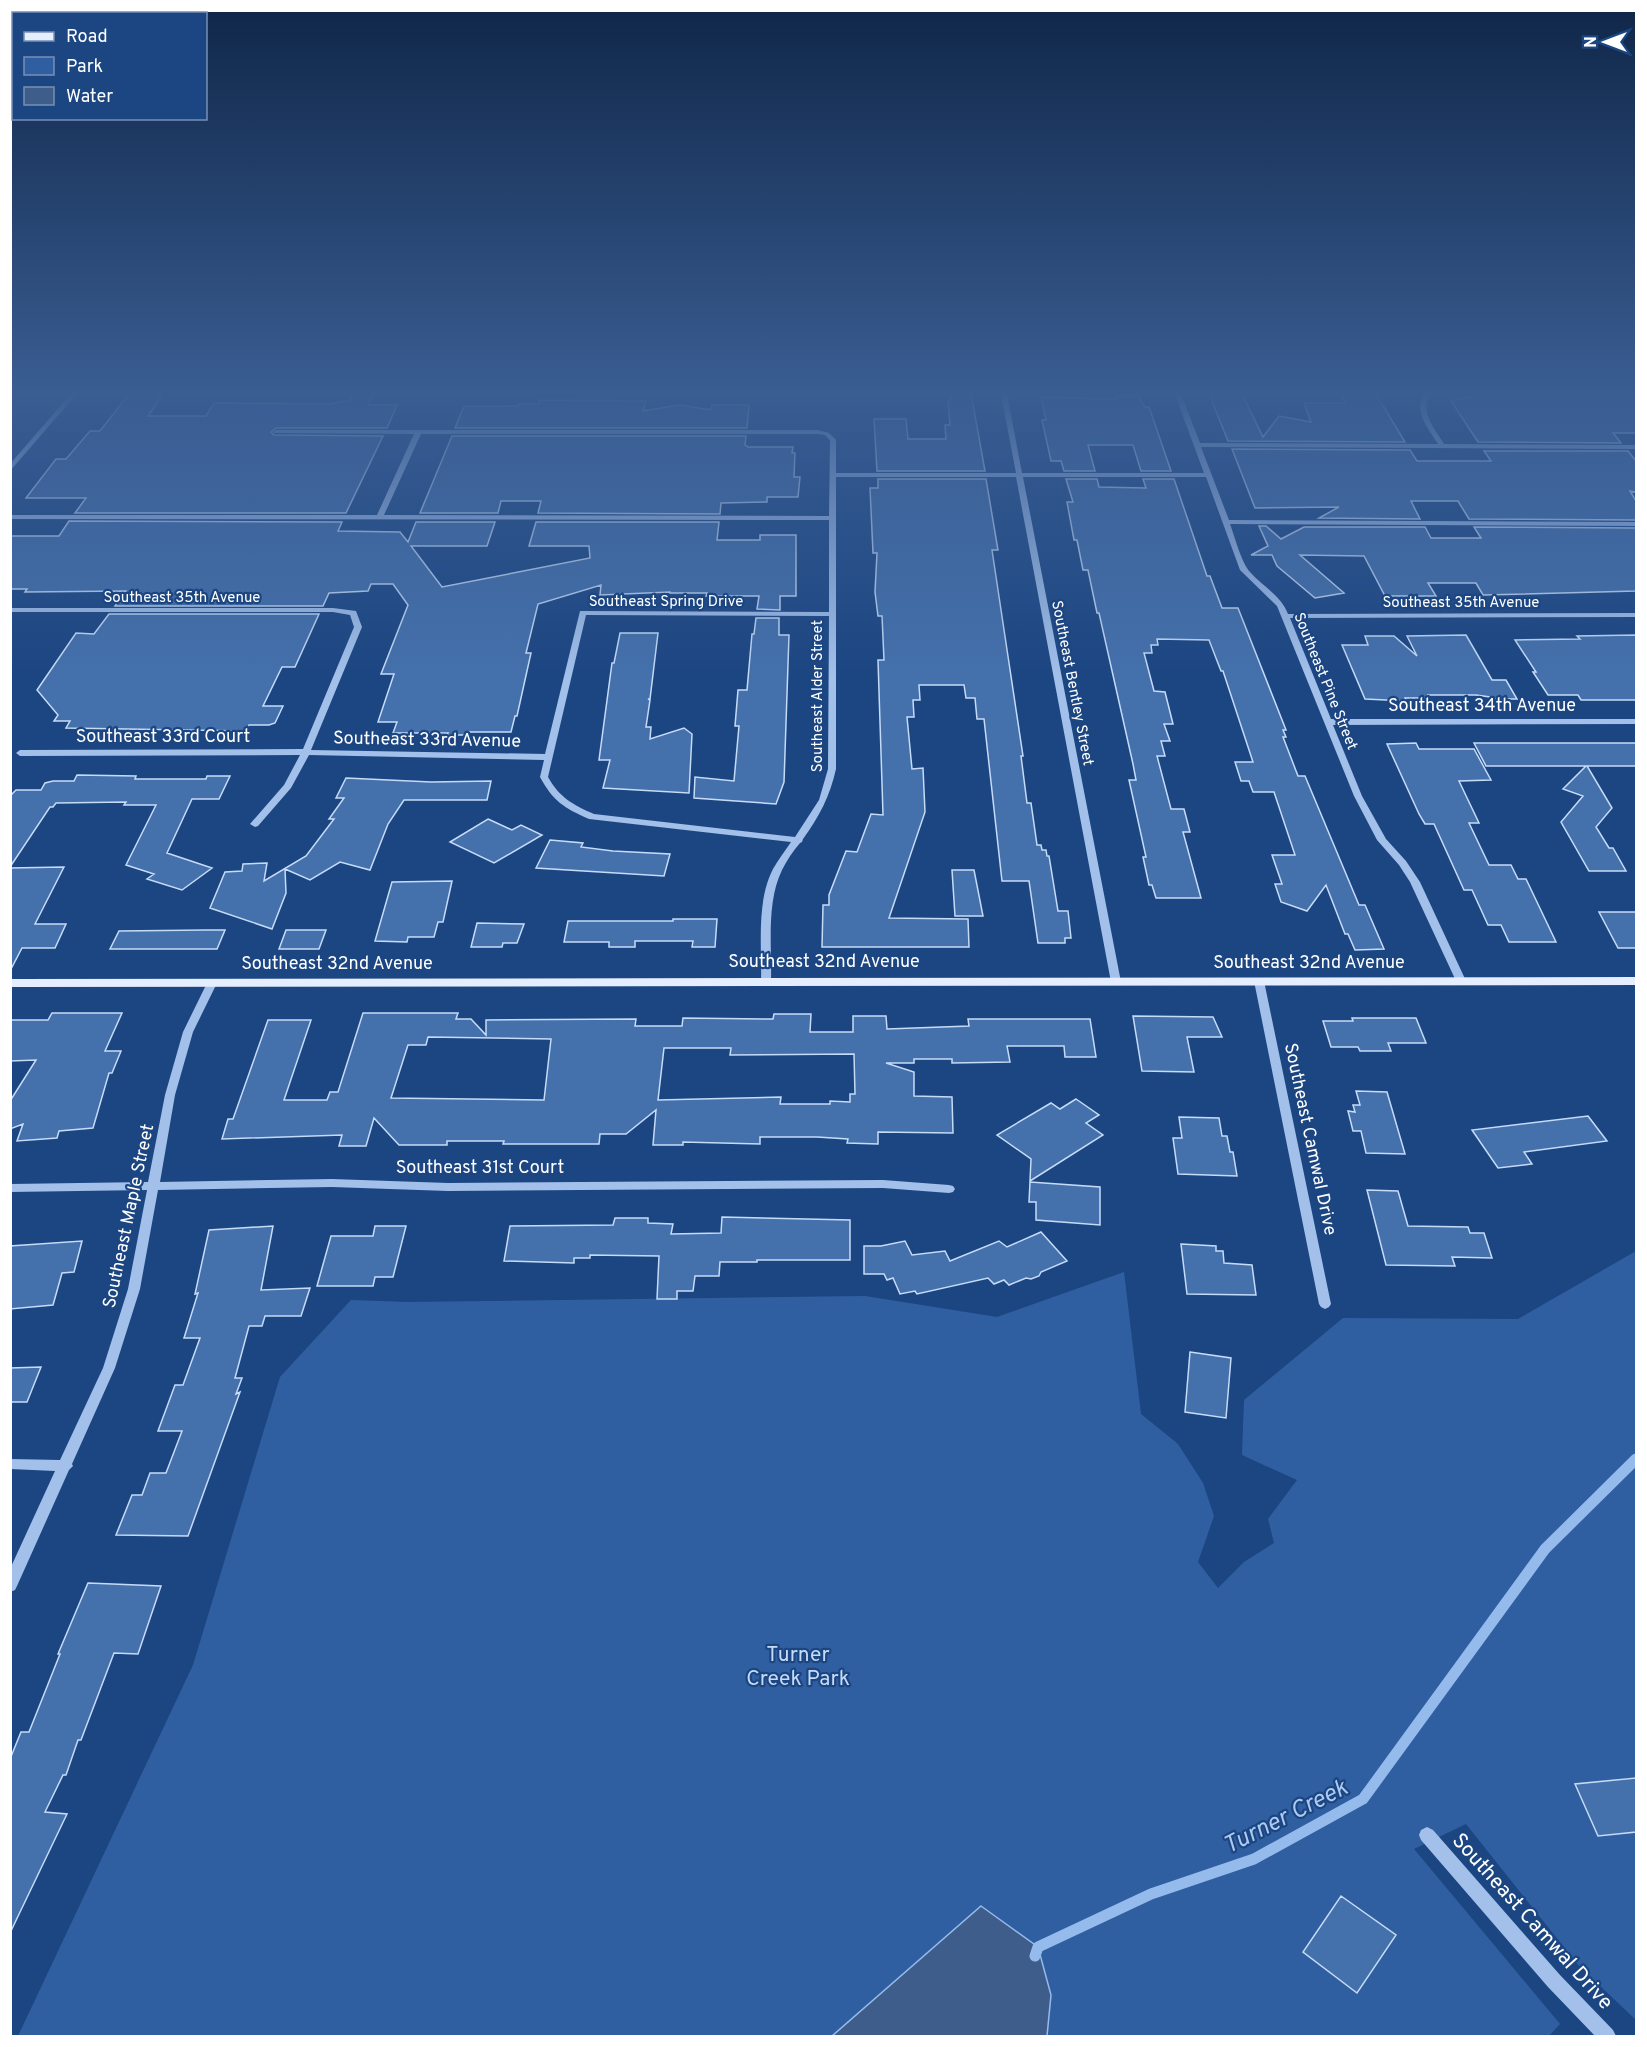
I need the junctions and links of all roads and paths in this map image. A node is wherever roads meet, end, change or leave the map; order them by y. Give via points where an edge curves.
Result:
1 (395, 485) edge
2 (833, 485) edge
3 (1023, 485) edge
4 (1212, 485) edge
5 (10, 517) edge
6 (380, 517) junction
7 (832, 518) junction
8 (1226, 522) junction
9 (1636, 524) edge
10 (10, 610) edge
11 (831, 614) junction
12 (1636, 615) edge
13 (1285, 616) junction
14 (1636, 721) edge
15 (1327, 722) junction
16 (306, 752) junction
17 (20, 753) dead end
18 (548, 757) junction
19 (255, 824) dead end
20 (799, 840) junction
21 (766, 981) junction
22 (1259, 981) junction
23 (1461, 981) junction
24 (1636, 981) edge
25 (1116, 982) junction
26 (10, 983) edge
27 (212, 983) junction
28 (155, 1185) junction
29 (10, 1188) edge
30 (949, 1189) dead end
31 (1325, 1304) dead end
32 (10, 1464) edge
33 (66, 1466) junction
34 (10, 1586) edge
35 (1427, 1835) dead end
36 (1607, 2037) edge

1 - 6 street
2 - 7 street, Southeast Alder Street
3 - 25 street, Southeast Bentley Street
4 - 8 street, Southeast Pine Street
5 - 6 street
6 - 7 street
7 - 11 street, Southeast Alder Street
8 - 9 street
8 - 13 street, Southeast Pine Street via 1244,570 1273,595
10 - 16 street, Southeast 35th Avenue via 353,613 358,627
11 - 18 street, Southeast Spring Drive via 583,614
11 - 20 street, Southeast Alder Street via 832,770 821,808
12 - 13 street, Southeast 35th Avenue
13 - 15 street, Southeast Pine Street
14 - 15 street, Southeast 34th Avenue
15 - 23 street, Southeast Pine Street via 1358,796 1382,840 1415,882
16 - 17 street, Southeast 33rd Court
16 - 18 street, Southeast 33rd Avenue
16 - 19 street via 288,786
18 - 20 street, Southeast Spring Drive via 544,777 552,795 592,817
20 - 21 street, Southeast Alder Street via 777,871 769,897
21 - 25 main road, Southeast 32nd Avenue
21 - 27 main road, Southeast 32nd Avenue
22 - 23 main road, Southeast 32nd Avenue
22 - 25 main road, Southeast 32nd Avenue
22 - 31 street, Southeast Camwal Drive
23 - 24 main road, Southeast 32nd Avenue
26 - 27 main road, Southeast 32nd Avenue
27 - 28 street, Southeast Maple Street via 188,1032 170,1095
28 - 29 street, Southeast 31st Court
28 - 30 street, Southeast 31st Court via 884,1184
28 - 33 street, Southeast Maple Street via 134,1289 109,1368
32 - 33 street
33 - 34 street, Southeast Maple Street
35 - 36 street, Southeast Camwal Drive

